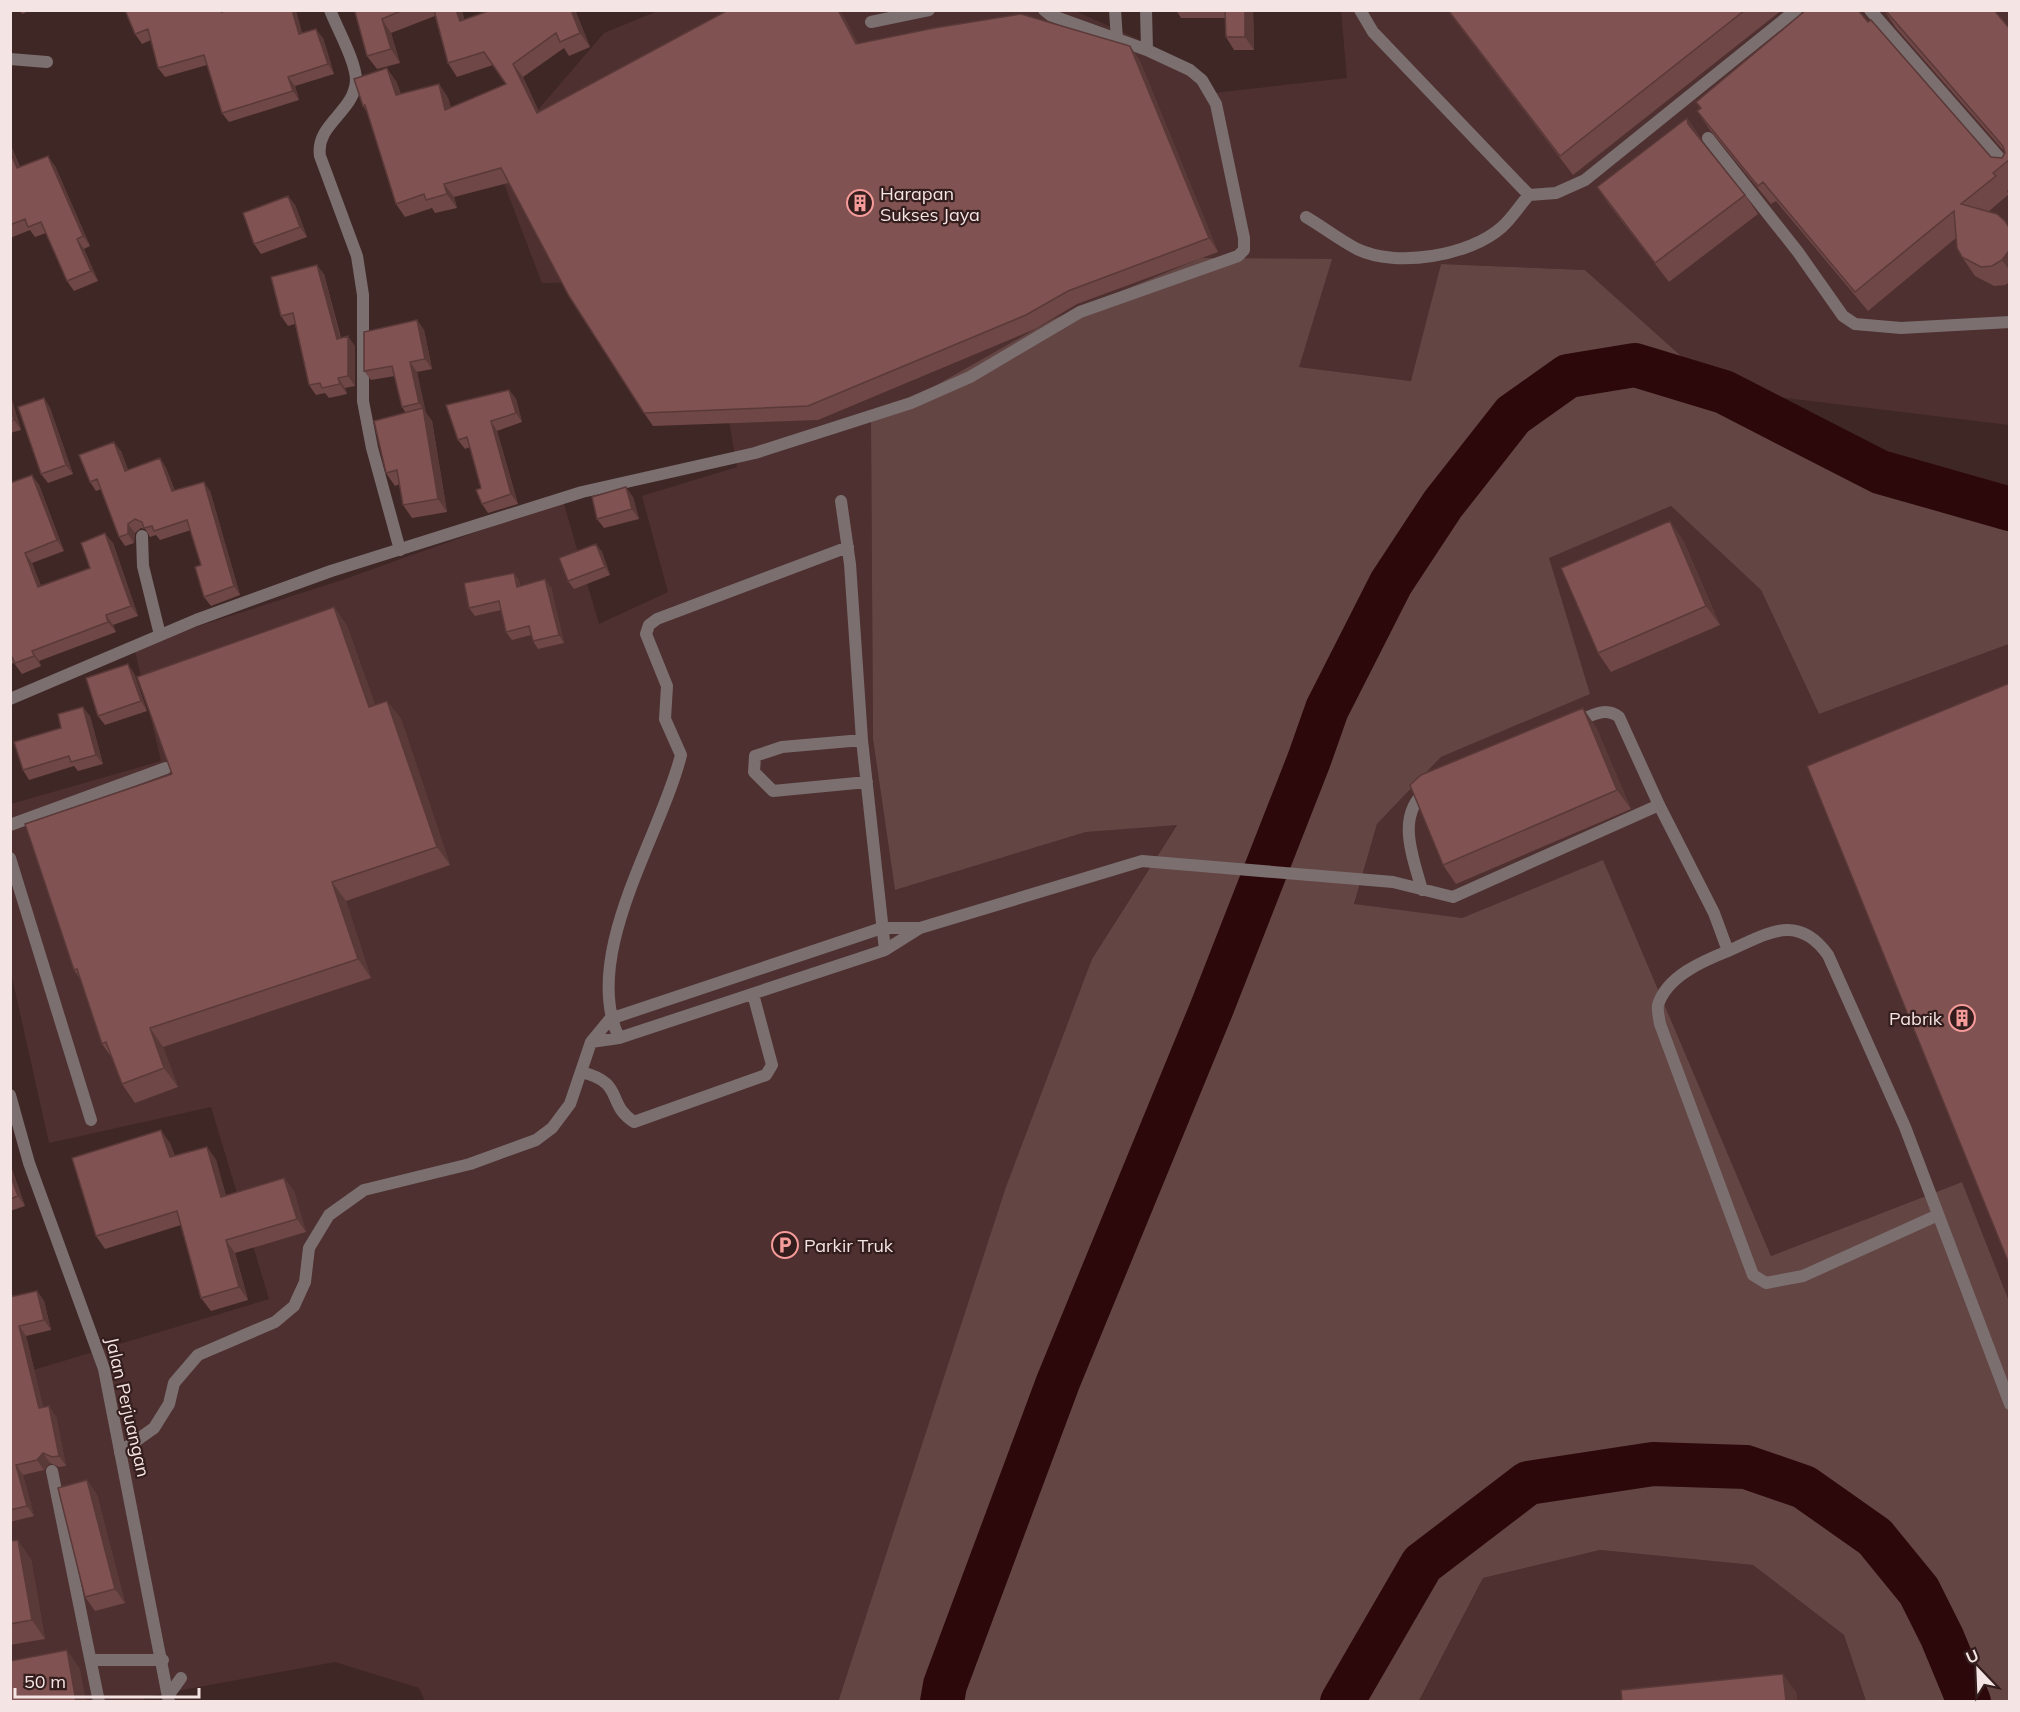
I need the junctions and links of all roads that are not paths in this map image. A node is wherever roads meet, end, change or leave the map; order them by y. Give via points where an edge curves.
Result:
1 (330, 10) edge
2 (929, 10) edge
3 (1044, 10) edge
4 (1115, 10) edge
5 (1146, 10) edge
6 (1360, 10) edge
7 (1796, 10) edge
8 (1870, 10) edge
9 (871, 22) dead end
10 (1117, 40) junction
11 (1147, 50) junction
12 (10, 59) edge
13 (47, 62) dead end
14 (1708, 138) edge
15 (2010, 170) edge
16 (1529, 195) junction
17 (1306, 217) dead end
18 (2010, 322) edge
19 (841, 501) dead end
20 (142, 536) edge
21 (848, 547) junction
22 (400, 550) junction
23 (160, 635) junction
24 (10, 699) edge
25 (1560, 728) edge
26 (862, 740) junction
27 (166, 768) edge
28 (1440, 780) edge
29 (867, 782) junction
30 (1659, 805) junction
31 (10, 825) edge
32 (10, 858) edge
33 (1422, 890) junction
34 (882, 928) junction
35 (920, 928) junction
36 (885, 950) junction
37 (1728, 951) junction
38 (753, 994) junction
39 (610, 1019) junction
40 (619, 1038) junction
41 (591, 1042) junction
42 (581, 1072) junction
43 (10, 1095) edge
44 (91, 1120) dead end
45 (1938, 1215) junction
46 (2010, 1404) edge
47 (120, 1452) junction
48 (52, 1471) edge
49 (91, 1660) junction
50 (163, 1660) junction
51 (181, 1678) dead end
52 (169, 1699) edge
53 (99, 1701) edge

1 - 22 street via 356,76 355,88 318,145 357,256 363,294 363,401
2 - 9 street
3 - 10 street
4 - 10 street
5 - 11 street
6 - 16 street via 1373,32
7 - 16 street via 1585,180 1556,193
8 - 15 street
10 - 11 street
11 - 22 street via 1190,70 1211,91 1244,238 1244,250 1238,256 1080,312 970,377 911,403 755,453 582,492
12 - 13 street
14 - 18 street via 1843,316 1855,324 1901,328
16 - 17 street via 1502,227 1478,243 1422,258 1359,250
19 - 21 street
20 - 23 street via 143,566
21 - 26 street
21 - 39 street via 649,625 646,634 667,686 665,719 681,755 634,875 607,986
22 - 23 street via 267,592
23 - 24 street
25 - 30 street via 1604,711 1619,717
26 - 29 street
26 - 29 street via 782,747 755,756 754,772 773,791
27 - 31 street
28 - 33 street via 1416,798 1407,837
29 - 34 street
30 - 33 street via 1468,892 1454,897
30 - 37 street via 1714,913
32 - 44 street
33 - 35 street via 1393,882 1142,861
34 - 35 street
34 - 36 street
34 - 39 street
35 - 36 street
36 - 38 street
37 - 45 street via 1781,929 1816,938 1828,955 1905,1127
37 - 45 street via 1686,971 1658,1005 1660,1024 1753,1275 1766,1283 1803,1276
38 - 40 street
38 - 42 street via 772,1065 766,1075 634,1122 625,1116 608,1083
39 - 40 street
39 - 41 street
40 - 41 street
41 - 42 street
42 - 47 street via 570,1104 552,1128 536,1140 470,1164 364,1191 329,1215 309,1248 305,1282 294,1306 275,1322 198,1355 174,1383 169,1404 154,1428
43 - 47 street, Jalan Perjuangan via 36,1183 97,1344
45 - 46 street
47 - 50 street, Jalan Perjuangan
48 - 49 street
49 - 50 street
49 - 53 street
50 - 52 street, Jalan Perjuangan
51 - 52 street

